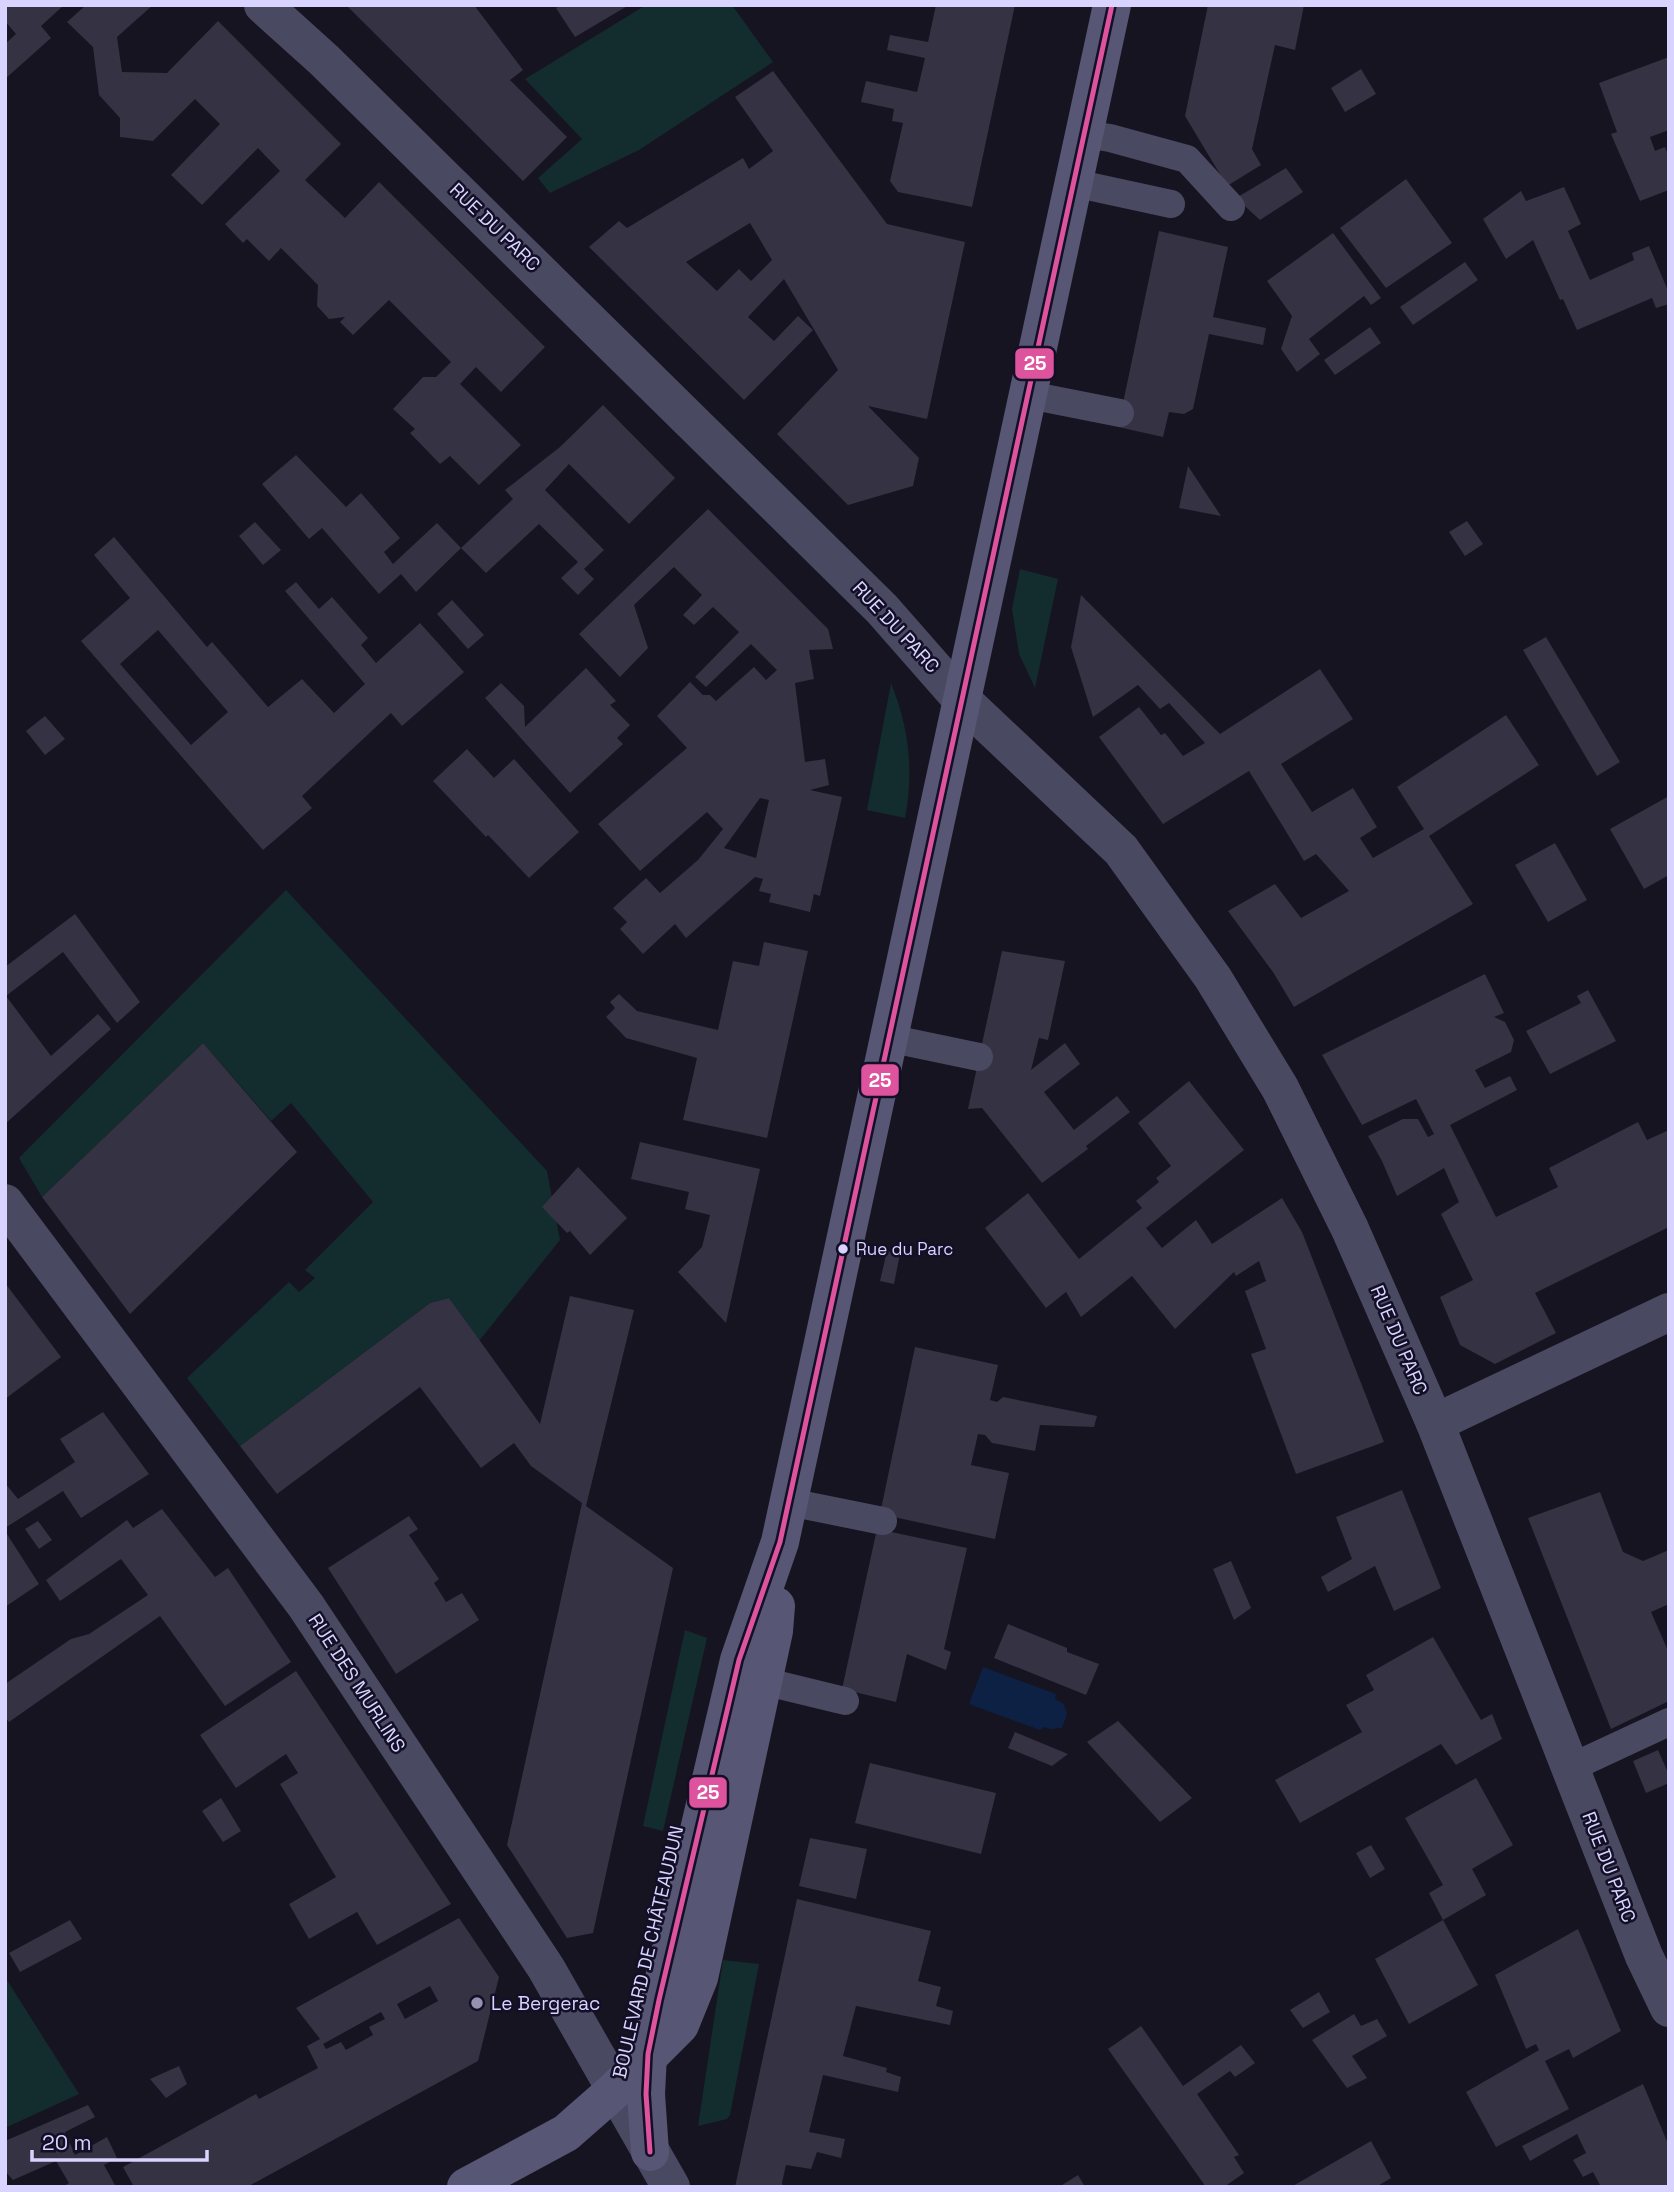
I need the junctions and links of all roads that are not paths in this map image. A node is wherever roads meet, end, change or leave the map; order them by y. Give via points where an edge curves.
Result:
1 (263, 5) edge
2 (1112, 5) edge
3 (1085, 134) junction
4 (1074, 183) junction
5 (1228, 203) dead end
6 (1171, 204) dead end
7 (1029, 395) junction
8 (1121, 413) dead end
9 (961, 699) junction
10 (888, 1038) junction
11 (979, 1057) dead end
12 (5, 1203) edge
13 (1669, 1312) edge
14 (1435, 1423) junction
15 (789, 1502) junction
16 (883, 1521) dead end
17 (780, 1542) junction
18 (764, 1681) junction
19 (845, 1701) dead end
20 (1669, 1722) edge
21 (1570, 1768) junction
22 (1669, 2008) edge
23 (648, 2057) junction
24 (615, 2090) junction
25 (650, 2152) junction
26 (466, 2187) edge
27 (671, 2187) edge

1 - 9 street, RUE DU PARC via 883,609
2 - 3 main road, BOULEVARD DE CHÂTEAUDUN
3 - 4 main road, BOULEVARD DE CHÂTEAUDUN
3 - 5 lane via 1187,159
4 - 6 lane
4 - 7 main road, BOULEVARD DE CHÂTEAUDUN
7 - 8 lane
7 - 9 main road, BOULEVARD DE CHÂTEAUDUN
9 - 10 main road, BOULEVARD DE CHÂTEAUDUN
9 - 14 street, RUE DU PARC via 1121,850 1213,978 1280,1088 1339,1205
10 - 11 lane
10 - 15 main road, BOULEVARD DE CHÂTEAUDUN
12 - 24 street, RUE DES MURLINS via 306,1606 546,1968
13 - 14 street
14 - 21 street, RUE DU PARC
15 - 16 lane
15 - 17 main road, BOULEVARD DE CHÂTEAUDUN
17 - 18 main road, BOULEVARD DE CHÂTEAUDUN via 774,1631
17 - 23 main road, BOULEVARD DE CHÂTEAUDUN via 739,1660
17 - 24 main road, BOULEVARD DE CHÂTEAUDUN via 723,1630
18 - 19 lane
18 - 23 main road, BOULEVARD DE CHÂTEAUDUN via 699,1978 680,2025
20 - 21 lane
21 - 22 street, RUE DU PARC via 1643,1956
23 - 24 main road, BOULEVARD DE CHÂTEAUDUN
23 - 25 main road, BOULEVARD DE CHÂTEAUDUN
24 - 25 street, RUE DES MURLINS
24 - 26 main road, BOULEVARD DE CHÂTEAUDUN via 566,2133
25 - 27 street, RUE DES MURLINS

